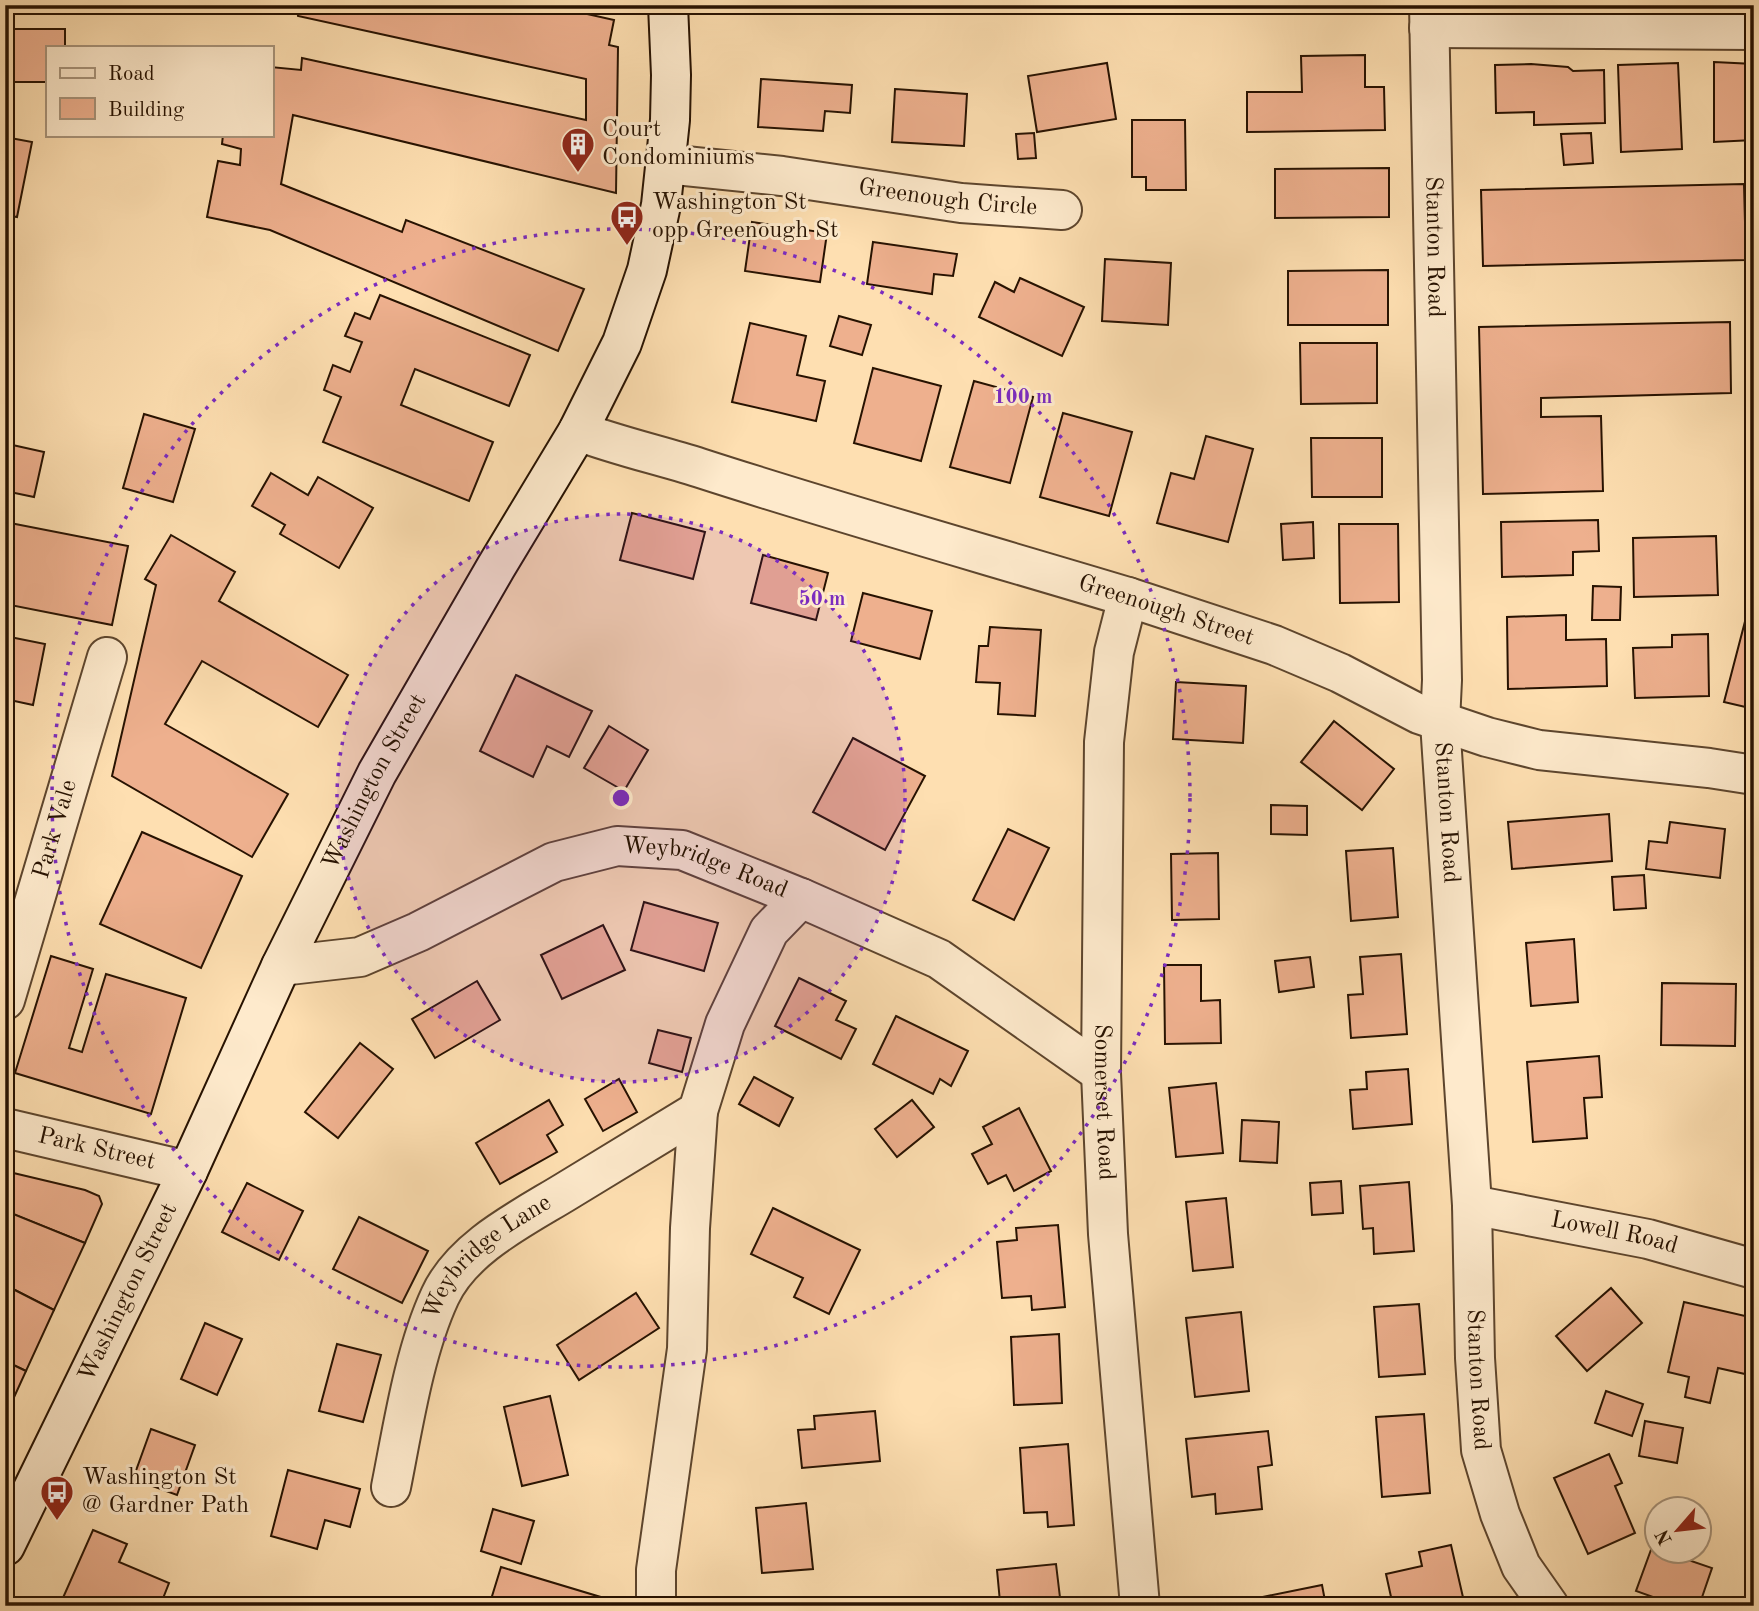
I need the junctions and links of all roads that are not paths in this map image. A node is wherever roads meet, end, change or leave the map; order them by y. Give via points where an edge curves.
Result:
1 (668, 5) edge
2 (1429, 17) edge
3 (1754, 30) edge
4 (666, 164) junction
5 (1062, 209) dead end
6 (578, 430) junction
7 (1128, 597) junction
8 (107, 657) dead end
9 (1440, 722) junction
10 (1754, 775) edge
11 (801, 898) junction
12 (281, 967) junction
13 (5, 1000) edge
14 (1101, 1073) junction
15 (698, 1111) junction
16 (5, 1128) edge
17 (188, 1171) junction
18 (1472, 1205) junction
19 (1754, 1269) edge
20 (391, 1487) dead end
21 (5, 1546) edge
22 (656, 1606) edge
23 (1140, 1606) edge
24 (1549, 1606) edge

1 - 4 street, Washington Street via 671,75
2 - 3 street
2 - 9 street, Stanton Road
4 - 5 street, Greenough Circle via 961,203
4 - 6 street, Washington Street via 640,294 622,343
6 - 7 street, Greenough Street via 614,445
6 - 12 street, Washington Street via 377,773
7 - 9 street, Greenough Street via 1284,649
7 - 14 street, Somerset Road via 1114,652 1104,742
8 - 13 street, Park Vale
9 - 10 street, Greenough Street via 1539,750
9 - 18 street, Stanton Road
11 - 12 street, Weybridge Road via 682,850 617,846 554,862 360,957
11 - 14 street, Weybridge Road via 939,959
11 - 15 street via 769,931 725,1024
12 - 17 street, Washington Street
14 - 23 street, Somerset Road via 1108,1234
15 - 20 street, Weybridge Lane via 509,1227 450,1279 440,1296 414,1379
15 - 22 street via 687,1349 656,1570
16 - 17 street, Park Street
17 - 21 street, Washington Street
18 - 19 street, Lowell Road via 1648,1239
18 - 24 street, Stanton Road via 1481,1450 1521,1566

